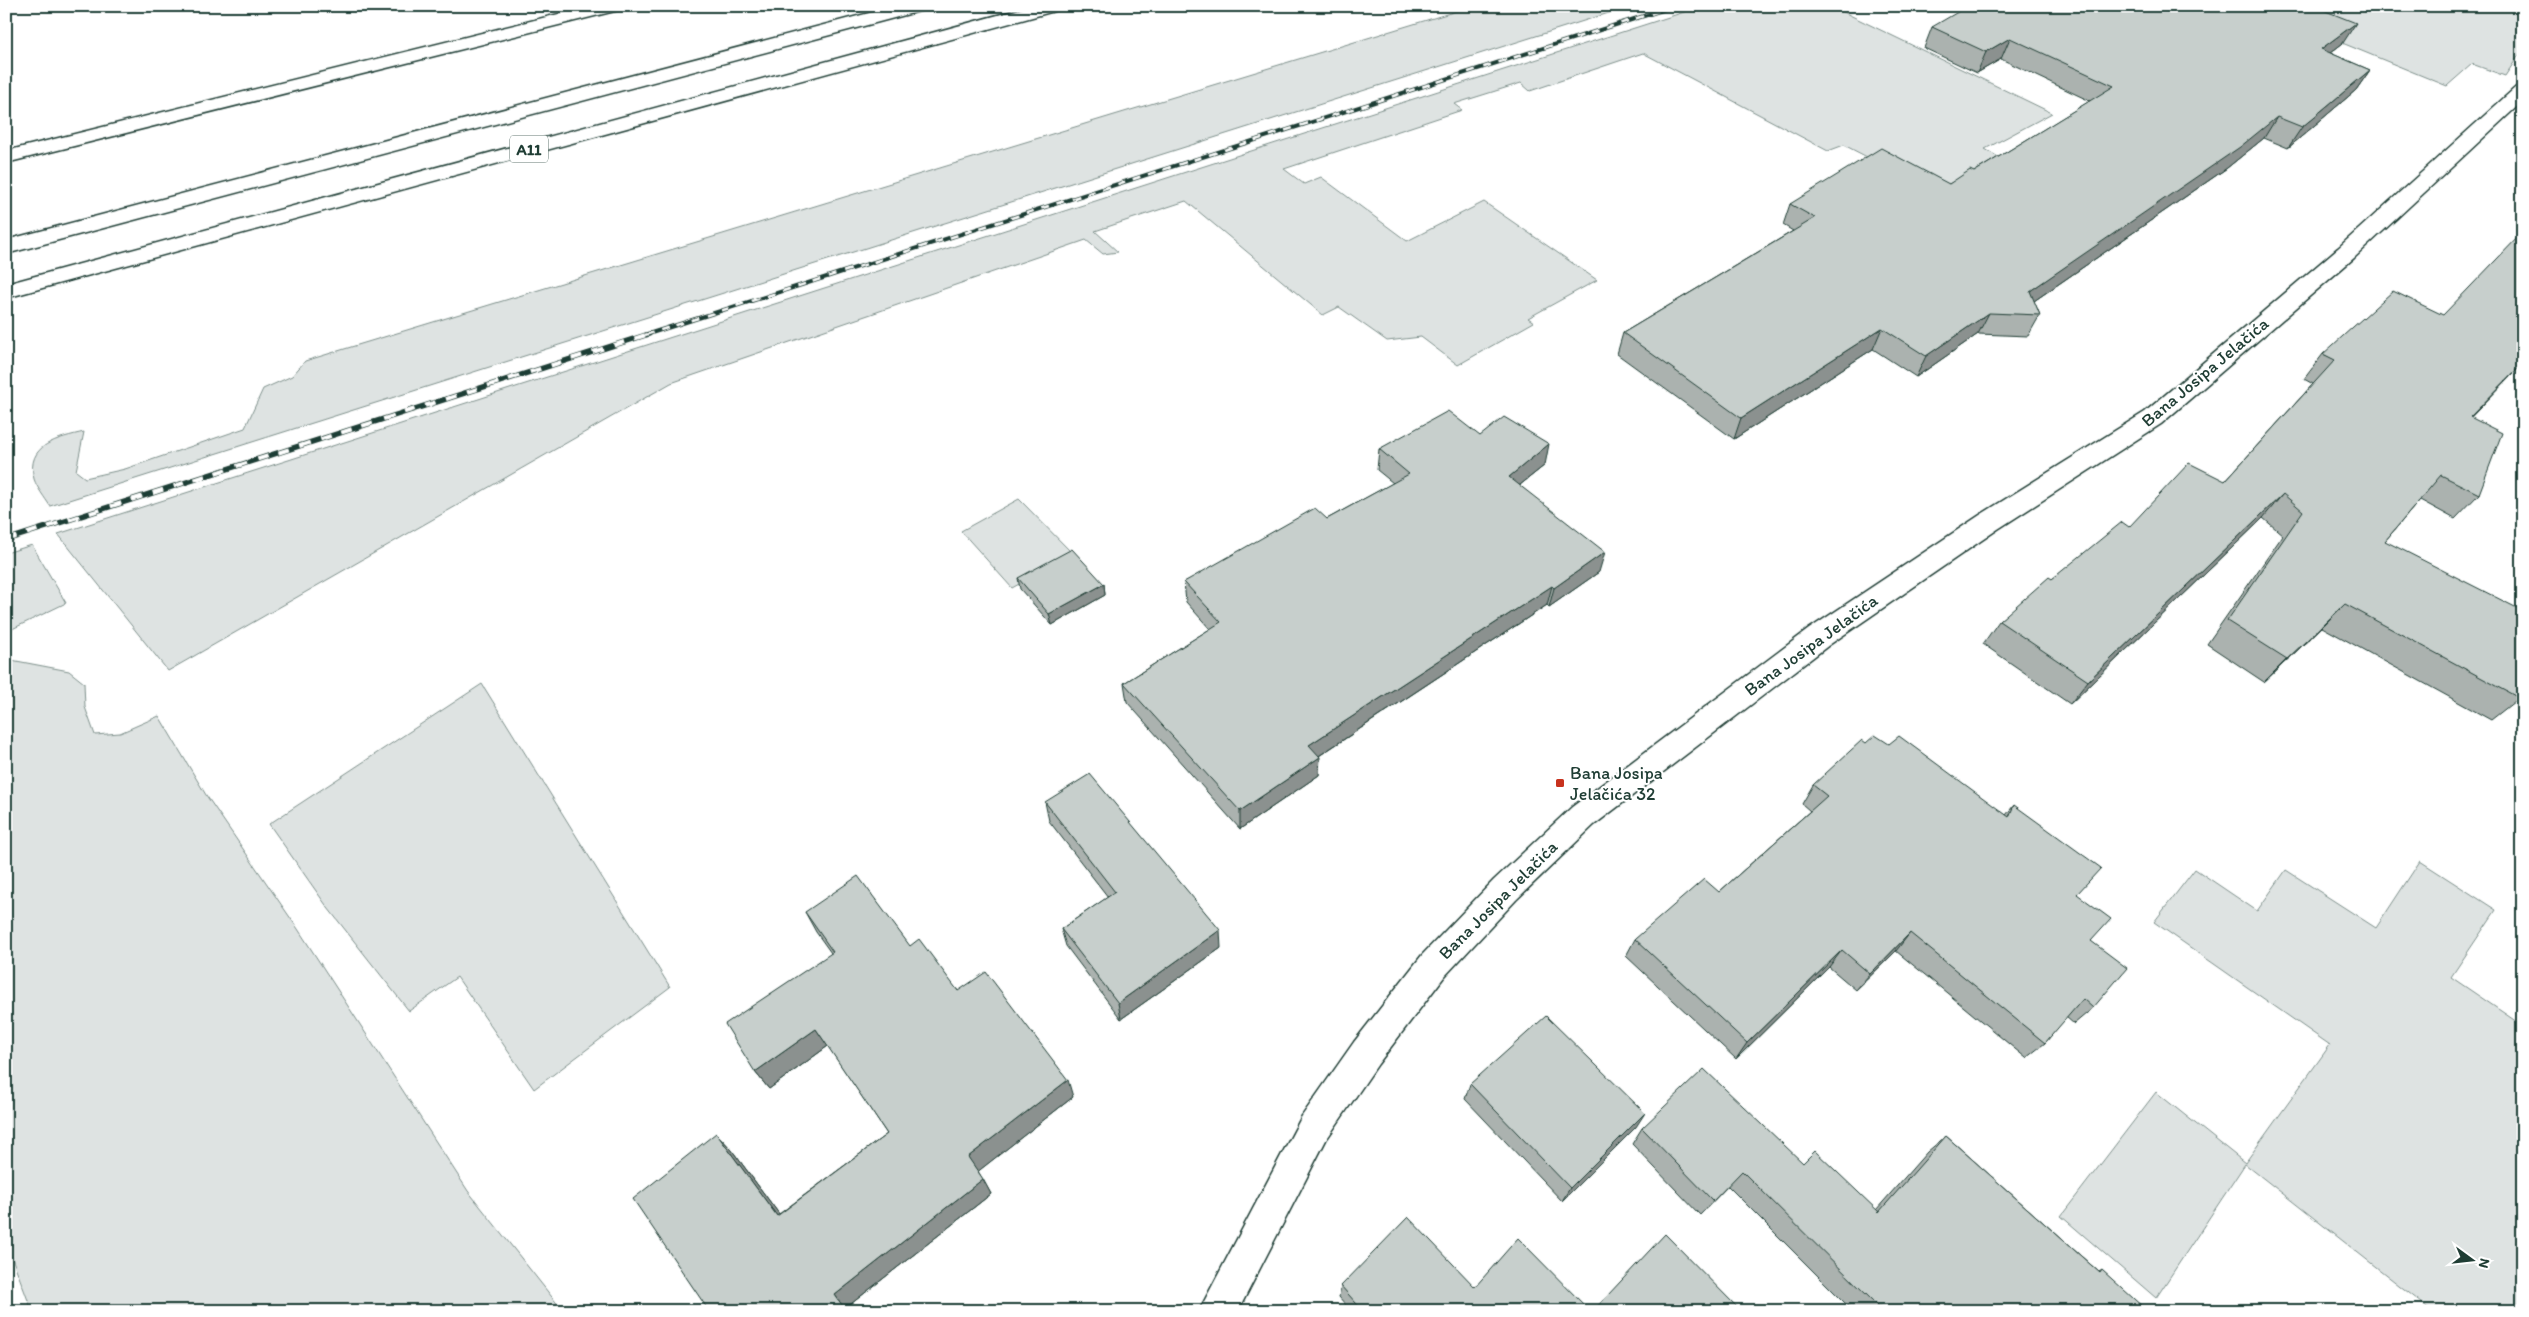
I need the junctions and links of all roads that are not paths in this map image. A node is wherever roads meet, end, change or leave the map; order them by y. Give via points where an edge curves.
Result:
1 (613, 6) edge
2 (918, 6) edge
3 (1052, 6) edge
4 (2523, 91) edge
5 (6, 157) edge
6 (6, 247) edge
7 (6, 291) edge
8 (1218, 1311) edge

1 - 5 main road
2 - 6 main road, A11
3 - 7 main road, A11
4 - 8 main road, Bana Josipa Jelačića via 2346,252 2154,418 1989,522 1819,636 1583,816 1505,890 1433,966 1366,1053 1314,1128

